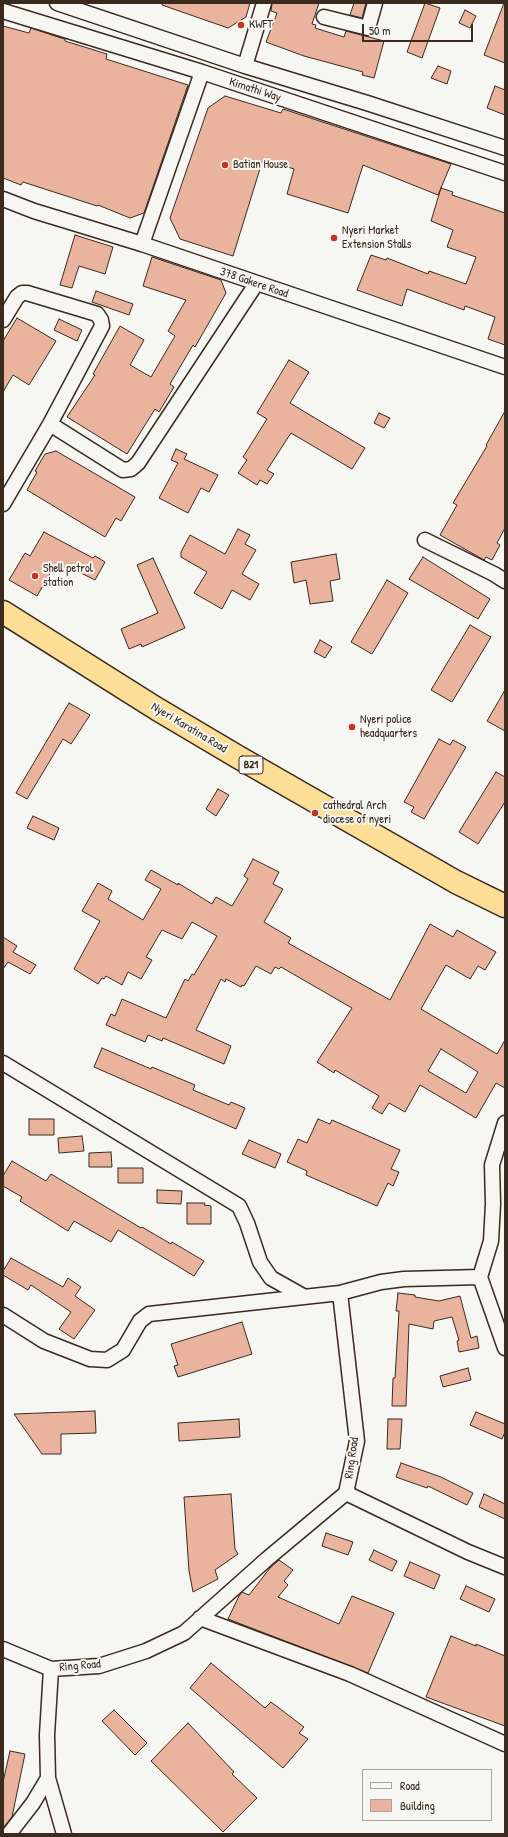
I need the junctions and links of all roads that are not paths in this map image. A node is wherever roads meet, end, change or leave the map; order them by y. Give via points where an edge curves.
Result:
1 (57, 3) edge
2 (264, 3) edge
3 (375, 3) edge
4 (3, 11) edge
5 (324, 17) dead end
6 (245, 66) junction
7 (202, 72) junction
8 (505, 148) edge
9 (505, 173) edge
10 (3, 199) edge
11 (142, 244) junction
12 (256, 284) junction
13 (3, 320) edge
14 (505, 367) edge
15 (50, 424) junction
16 (3, 504) edge
17 (425, 540) dead end
18 (505, 581) edge
19 (3, 612) edge
20 (505, 906) edge
21 (3, 1062) edge
22 (505, 1123) edge
23 (499, 1206) edge
24 (480, 1277) junction
25 (340, 1293) junction
26 (303, 1296) junction
27 (3, 1315) edge
28 (505, 1348) edge
29 (346, 1493) junction
30 (505, 1567) edge
31 (200, 1618) junction
32 (3, 1649) edge
33 (51, 1668) junction
34 (505, 1744) edge
35 (48, 1778) junction
36 (9, 1834) edge
37 (64, 1834) edge

1 - 6 street, Kimathi Way
2 - 6 street
3 - 5 street via 368,28
4 - 7 street, Kimathi Way
6 - 8 street, Kimathi Way via 367,102
7 - 9 street, Kimathi Way
7 - 11 street
10 - 11 street, 378 Gakere Road
11 - 12 street, 378 Gakere Road
12 - 14 street, 378 Gakere Road
12 - 15 street via 138,463 131,469 123,470
13 - 15 street via 17,297 27,293 97,314 101,320 102,326
15 - 16 street
17 - 18 street
19 - 20 highway, Nyeri Karatina Road / B21 via 238,757 456,882
21 - 26 street via 239,1206 260,1262 271,1278
22 - 23 street via 492,1165
23 - 24 street
24 - 25 street via 404,1279 380,1282
24 - 28 street
25 - 26 street
25 - 29 street, Ring Road via 357,1441
26 - 27 street via 149,1314 140,1322 123,1350 107,1360 90,1359 44,1341
29 - 30 street via 468,1552
29 - 31 street, Ring Road
31 - 33 street, Ring Road via 184,1633 146,1651 100,1666
31 - 34 street via 350,1674
32 - 33 street, Ring Road
33 - 35 street via 47,1735
35 - 36 street via 29,1809
35 - 37 street

